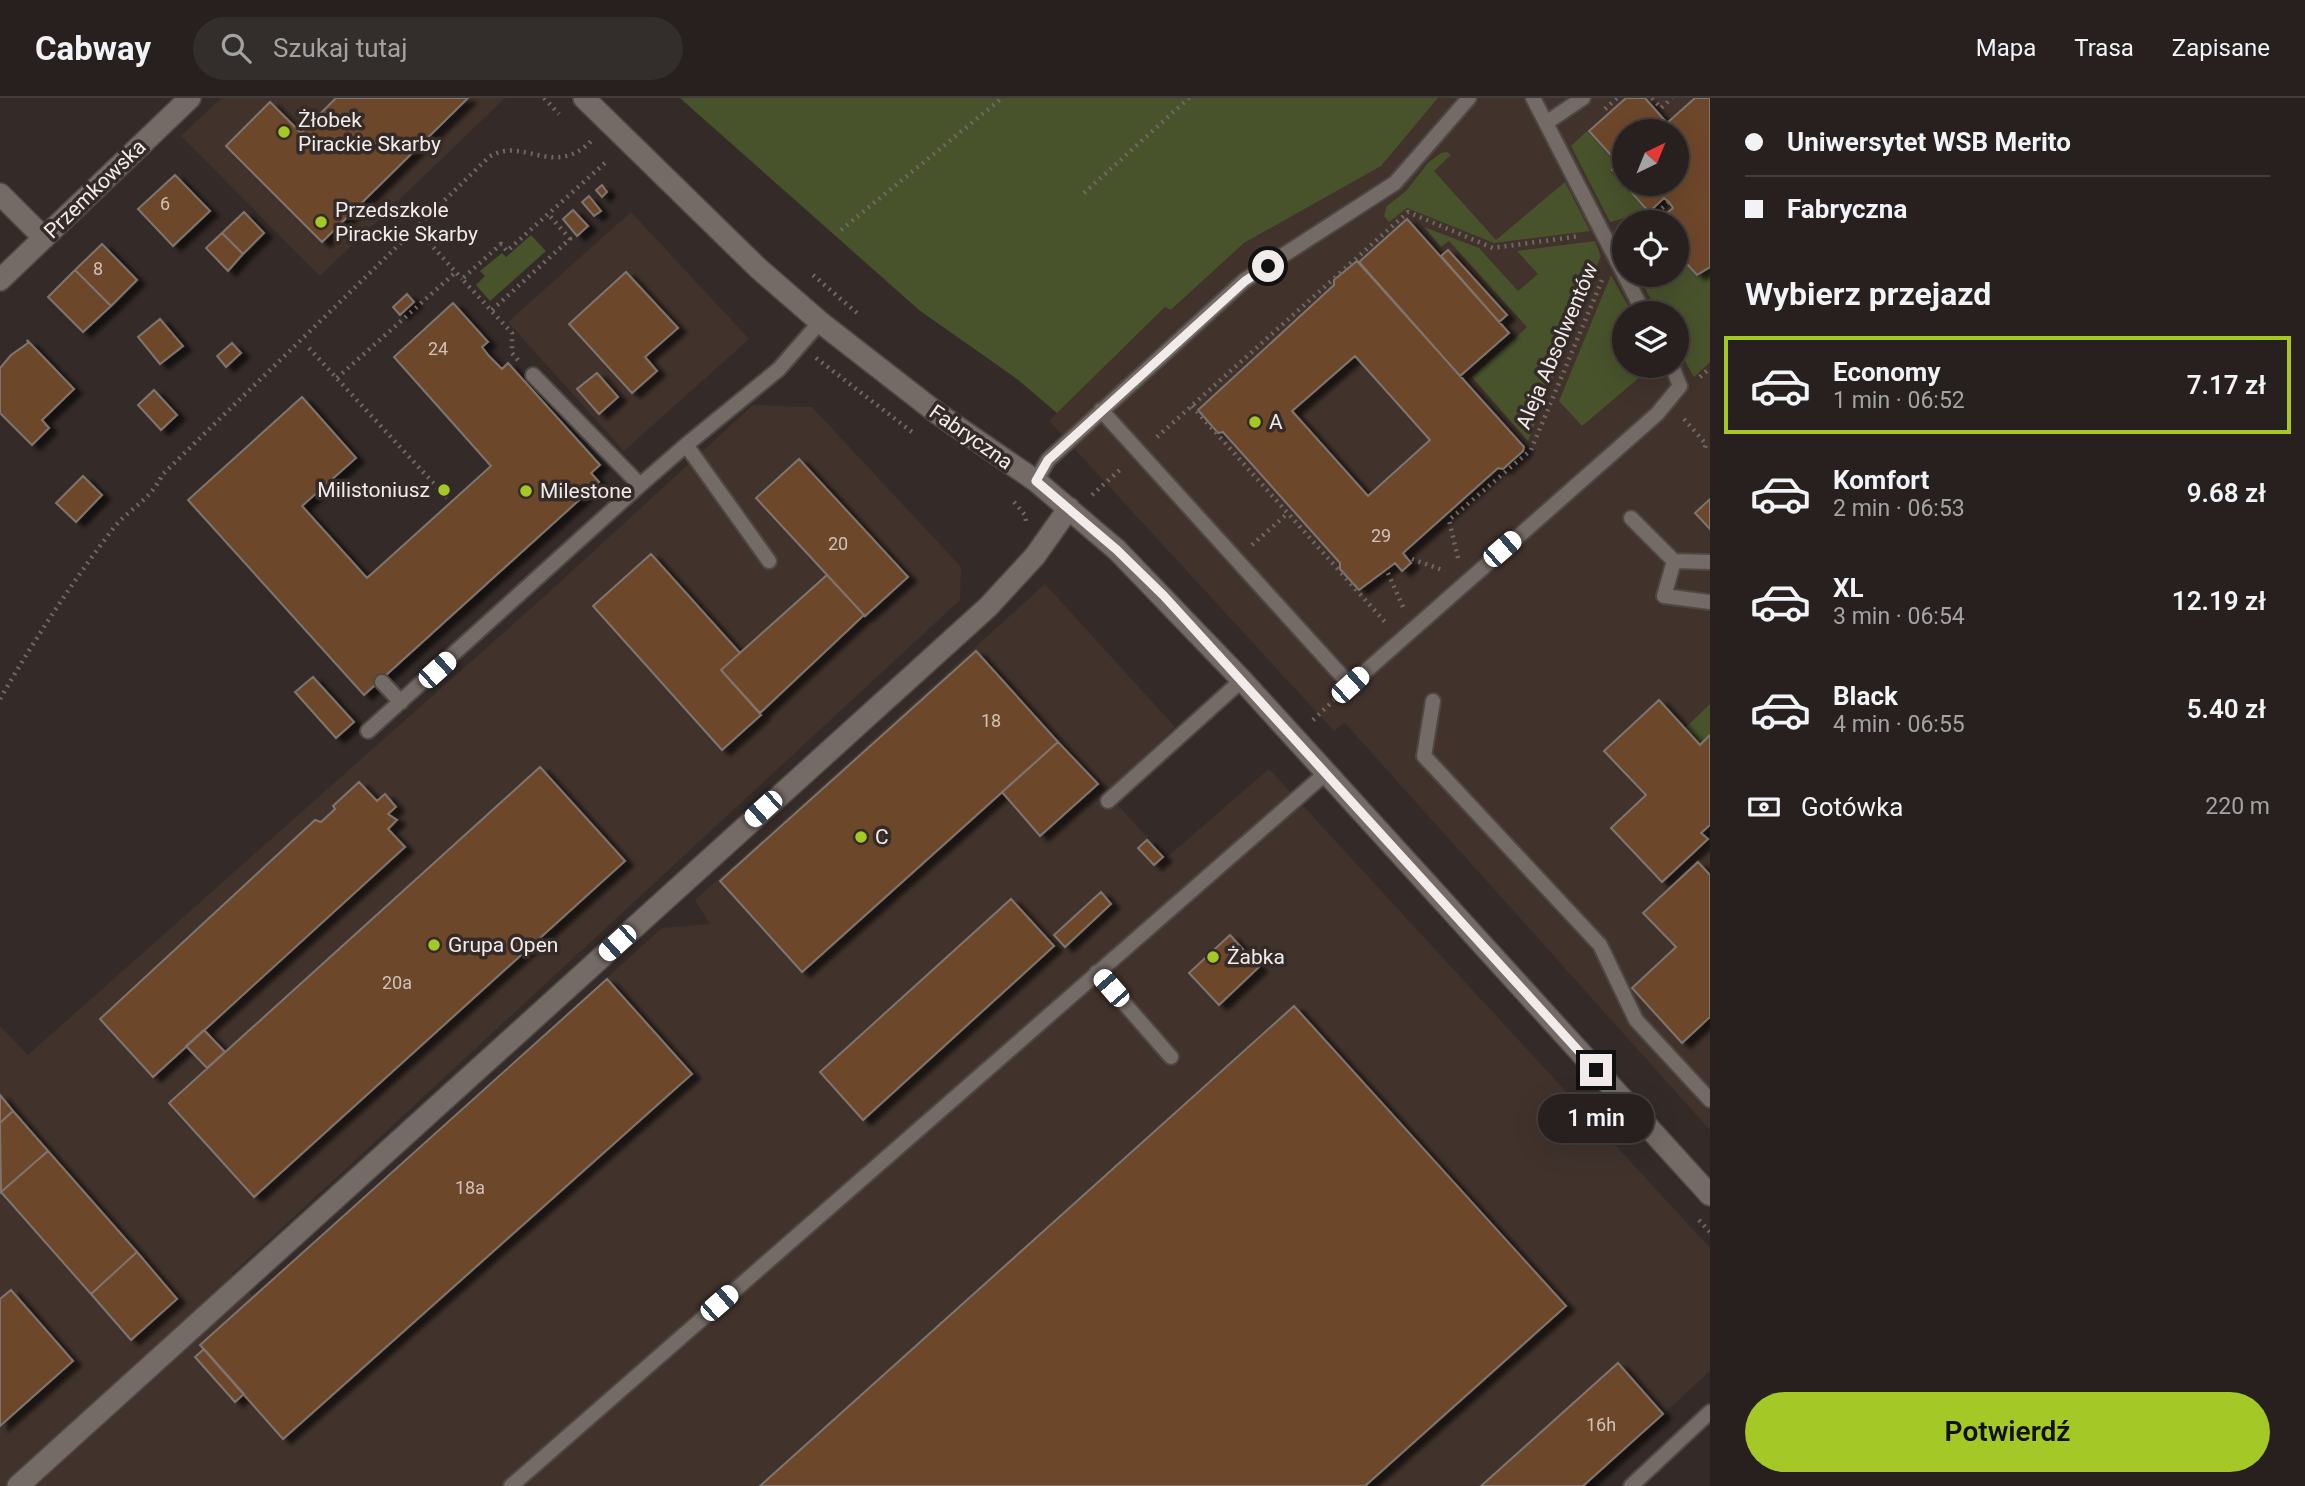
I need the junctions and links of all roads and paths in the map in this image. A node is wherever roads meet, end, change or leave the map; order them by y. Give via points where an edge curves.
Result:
1 (190, 98) edge
2 (584, 98) edge
3 (1002, 98) edge
4 (1189, 98) edge
5 (1469, 98) edge
6 (1533, 98) edge
7 (1583, 98) edge
8 (1652, 98) edge
9 (1672, 98) edge
10 (1546, 123) junction
11 (588, 144) dead end
12 (606, 162) dead end
13 (1084, 193) dead end
14 (0, 194) edge
15 (1669, 202) dead end
16 (1660, 210) edge
17 (548, 214) junction
18 (841, 230) dead end
19 (1601, 233) junction
20 (424, 237) dead end
21 (44, 238) junction
22 (1612, 252) edge
23 (1612, 256) edge
24 (456, 272) junction
25 (462, 279) junction
26 (0, 280) edge
27 (492, 310) junction
28 (820, 323) junction
29 (800, 346) junction
30 (309, 348) dead end
31 (533, 375) joint
32 (1677, 378) edge
33 (337, 379) junction
34 (1665, 402) junction
35 (1192, 406) junction
36 (1101, 410) junction
37 (921, 438) dead end
38 (686, 445) junction
39 (1703, 451) dead end
40 (1140, 452) junction
41 (1036, 481) junction
42 (640, 485) junction
43 (1091, 495) dead end
44 (447, 498) dead end
45 (1009, 498) dead end
46 (1069, 508) junction
47 (1289, 513) junction
48 (1631, 518) dead end
49 (1026, 526) dead end
50 (1412, 559) dead end
51 (1236, 560) junction
52 (769, 561) dead end
53 (1674, 561) junction
54 (1710, 562) edge
55 (1388, 573) dead end
56 (1463, 580) junction
57 (1710, 602) edge
58 (1405, 610) dead end
59 (1400, 640) junction
60 (1242, 680) junction
61 (382, 682) dead end
62 (0, 699) edge
63 (1433, 701) dead end
64 (401, 702) junction
65 (1328, 706) dead end
66 (1319, 714) dead end
67 (368, 731) dead end
68 (1326, 773) junction
69 (1108, 801) dead end
70 (1097, 972) junction
71 (1171, 1057) dead end
72 (1710, 1100) edge
73 (1710, 1195) edge
74 (1710, 1412) edge
75 (18, 1486) edge
76 (511, 1486) edge
77 (1631, 1486) edge

1 - 21 street, Przemkowska
2 - 28 street, Fabryczna
3 - 18 path
4 - 13 path
5 - 36 lane via 1395,183 1245,281
6 - 10 lane
7 - 10 lane
8 - 9 path via 1661,108
10 - 19 lane
11 - 62 path via 561,158 504,150 489,157 162,475 154,492 120,520 35,639
12 - 17 path
14 - 21 street
15 - 16 path
17 - 25 path via 507,251 501,244
17 - 27 path via 570,239
19 - 22 lane
19 - 35 path via 1493,248 1408,212
20 - 24 path
21 - 26 street, Przemkowska
23 - 56 path, Aleja Absolwentów via 1531,450 1449,520
24 - 25 path
24 - 33 path
25 - 27 path
27 - 31 path via 512,333 512,353
28 - 29 lane
28 - 41 street, Fabryczna
29 - 37 path
29 - 38 lane via 779,369
30 - 33 path
31 - 42 lane
32 - 34 lane via 1680,386
33 - 44 path
34 - 39 path via 1706,444
34 - 56 lane via 1657,414
35 - 40 path
35 - 47 path
36 - 40 lane
36 - 41 lane via 1048,460
38 - 42 lane
38 - 52 lane
40 - 43 path
40 - 51 lane
41 - 46 street, Fabryczna
42 - 64 lane
45 - 49 path via 1025,514
46 - 60 street, Fabryczna via 1164,596
46 - 75 street via 1035,556 988,607
47 - 51 path
47 - 59 path
48 - 53 lane
50 - 56 path
51 - 59 lane via 1350,685
53 - 54 lane
53 - 57 lane via 1664,596
55 - 58 path
56 - 59 lane
60 - 68 street, Fabryczna
60 - 69 lane
61 - 64 lane
63 - 72 lane via 1424,756 1600,946 1636,1020
64 - 67 lane
65 - 66 path
68 - 70 lane
68 - 73 street, Fabryczna
70 - 71 lane
70 - 76 lane
74 - 77 lane

